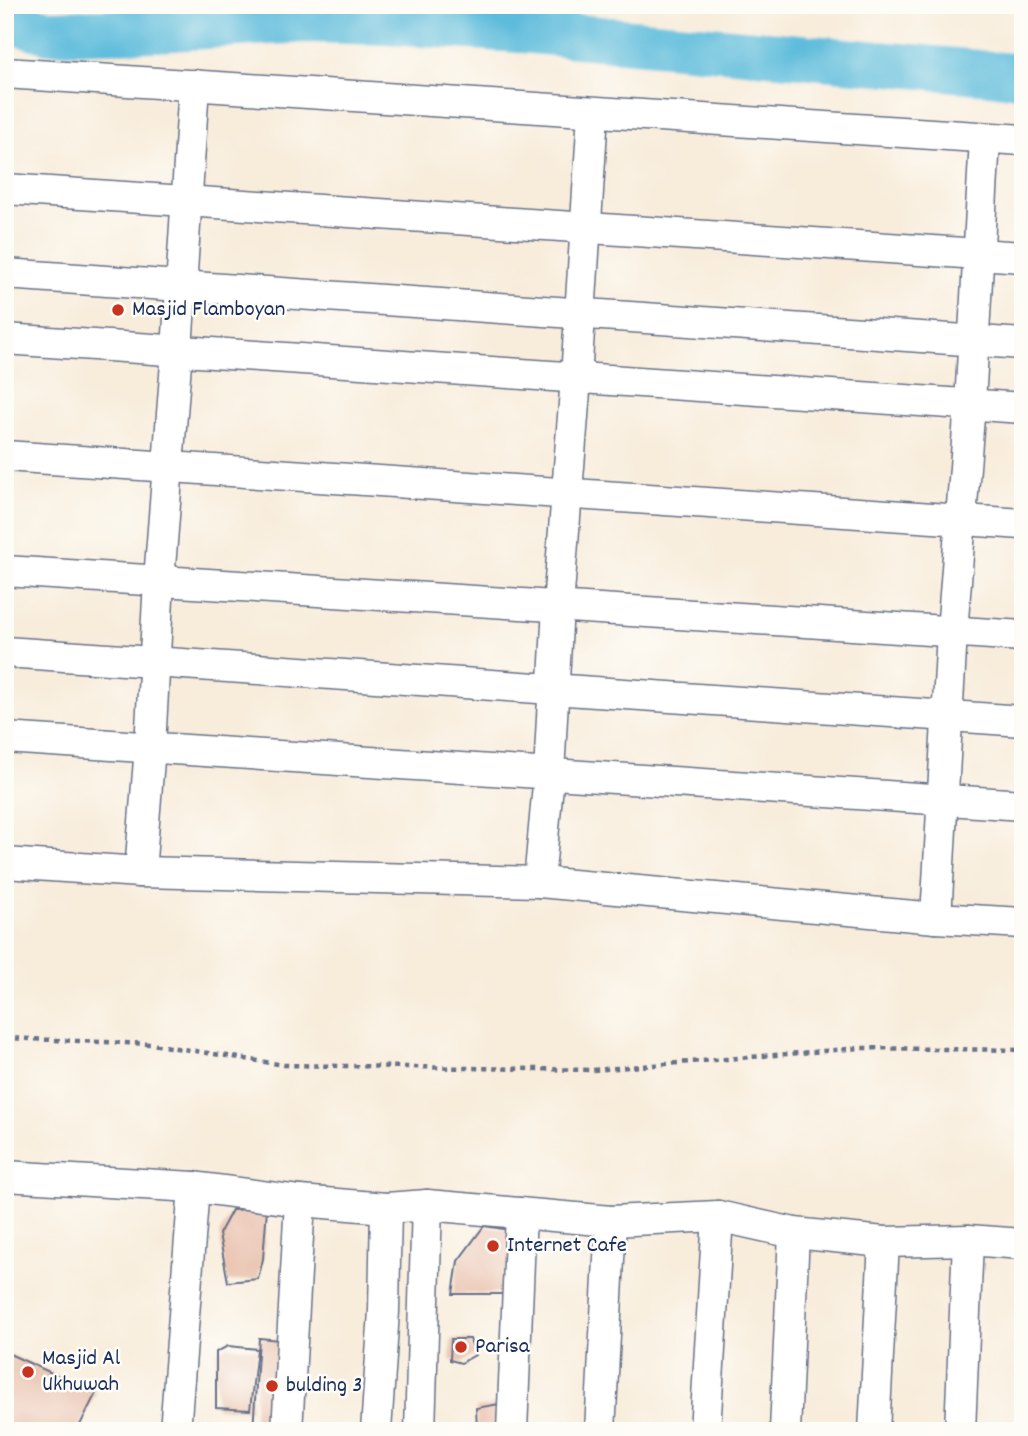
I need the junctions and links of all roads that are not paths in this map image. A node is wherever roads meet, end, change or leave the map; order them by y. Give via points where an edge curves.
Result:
1 (5, 73) edge
2 (194, 85) junction
3 (593, 113) junction
4 (985, 139) junction
5 (1023, 140) edge
6 (5, 189) edge
7 (186, 201) junction
8 (585, 228) junction
9 (979, 254) junction
10 (1023, 257) edge
11 (5, 274) edge
12 (181, 286) junction
13 (580, 313) junction
14 (5, 339) edge
15 (973, 341) junction
16 (1023, 344) edge
17 (177, 350) junction
18 (576, 378) junction
19 (970, 404) junction
20 (1023, 408) edge
21 (5, 456) edge
22 (169, 466) junction
23 (567, 494) junction
24 (961, 520) junction
25 (1023, 524) edge
26 (5, 571) edge
27 (159, 580) junction
28 (558, 606) junction
29 (951, 632) junction
30 (1023, 636) edge
31 (5, 652) edge
32 (155, 661) junction
33 (553, 689) junction
34 (947, 716) junction
35 (1023, 721) edge
36 (5, 738) edge
37 (150, 747) junction
38 (549, 774) junction
39 (942, 800) junction
40 (1023, 805) edge
41 (5, 863) edge
42 (140, 872) junction
43 (539, 883) junction
44 (936, 918) junction
45 (1023, 923) edge
46 (5, 1176) edge
47 (194, 1187) junction
48 (300, 1201) junction
49 (427, 1205) junction
50 (386, 1208) junction
51 (521, 1213) junction
52 (718, 1216) junction
53 (611, 1221) junction
54 (794, 1233) junction
55 (968, 1240) junction
56 (884, 1242) junction
57 (1023, 1244) edge
58 (175, 1431) edge
59 (287, 1431) edge
60 (376, 1431) edge
61 (420, 1431) edge
62 (512, 1431) edge
63 (600, 1431) edge
64 (705, 1431) edge
65 (785, 1431) edge
66 (874, 1431) edge
67 (960, 1431) edge

1 - 2 street
2 - 3 street
2 - 7 street
3 - 4 street
3 - 8 street
4 - 5 street
4 - 9 street
6 - 7 street
7 - 8 street
7 - 12 street
8 - 9 street
8 - 13 street
9 - 10 street
9 - 15 street
11 - 12 street
12 - 13 street
12 - 17 street
13 - 15 street
13 - 18 street
14 - 17 street
15 - 16 street
15 - 19 street
17 - 18 street
17 - 22 street
18 - 19 street
18 - 23 street
19 - 20 street
19 - 24 street
21 - 22 street
22 - 23 street
22 - 27 street
23 - 24 street
23 - 28 street
24 - 25 street
24 - 29 street
26 - 27 street
27 - 28 street
27 - 32 street
28 - 29 street
28 - 33 street
29 - 30 street
29 - 34 street
31 - 32 street
32 - 33 street
32 - 37 street
33 - 34 street
33 - 38 street
34 - 35 street
34 - 39 street
36 - 37 street
37 - 38 street
37 - 42 street
38 - 39 street
38 - 43 street
39 - 40 street
39 - 44 street
41 - 42 street
42 - 43 street
43 - 44 street
44 - 45 street
46 - 47 street
47 - 48 street
47 - 58 street
48 - 50 street
48 - 59 street
49 - 50 street
49 - 51 street
49 - 61 street
50 - 60 street
51 - 53 street
51 - 62 street
52 - 53 street
52 - 54 street
52 - 64 street
53 - 63 street
54 - 56 street
54 - 65 street
55 - 56 street
55 - 57 street
55 - 67 street
56 - 66 street

